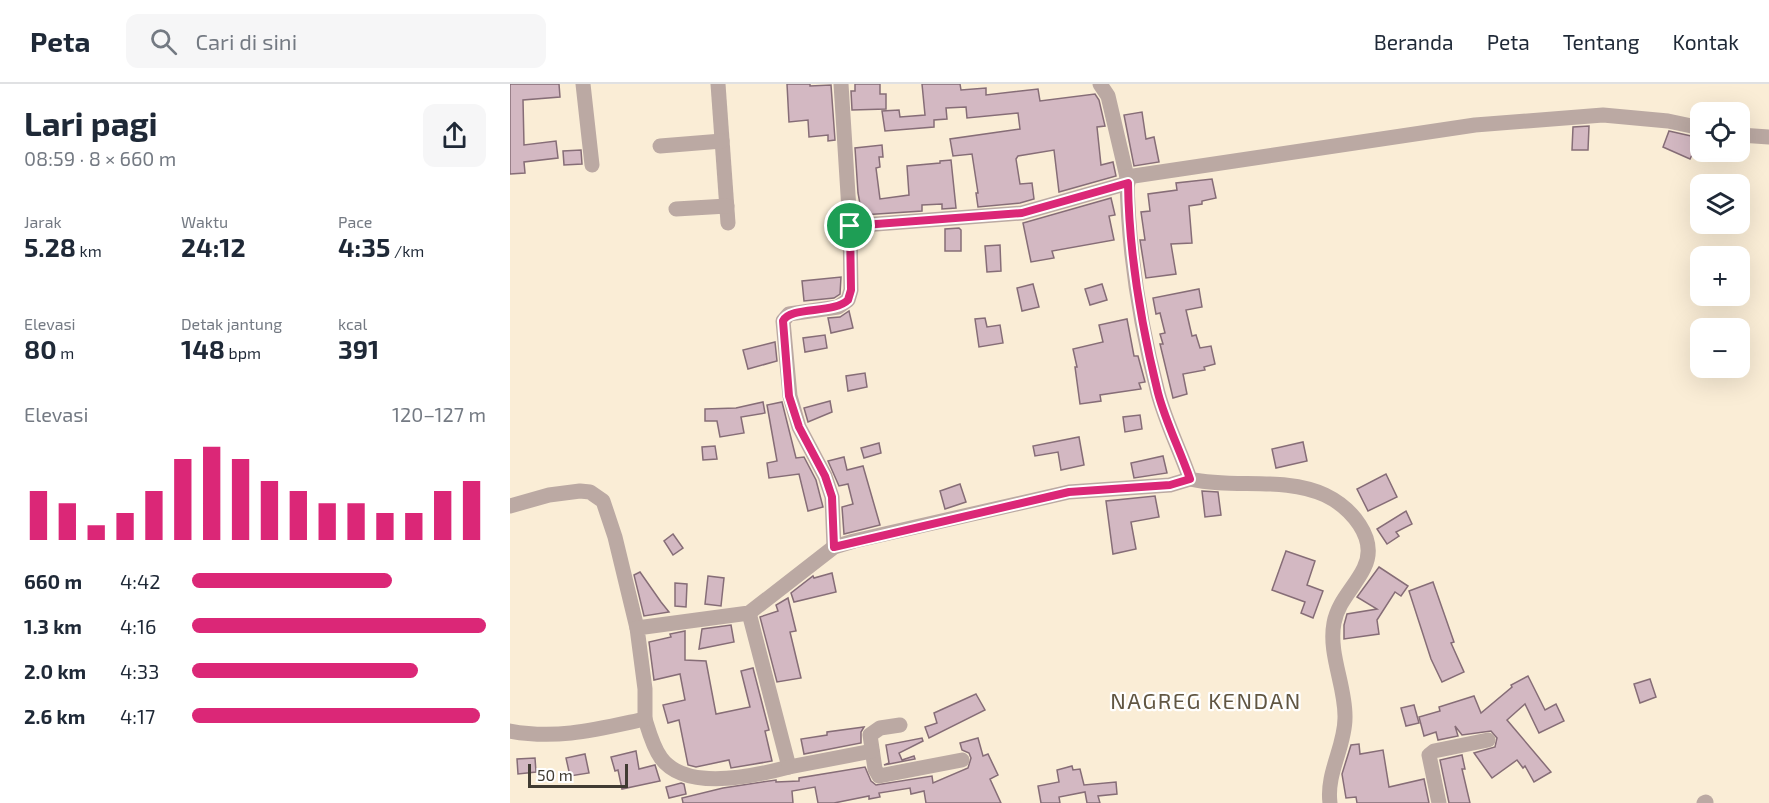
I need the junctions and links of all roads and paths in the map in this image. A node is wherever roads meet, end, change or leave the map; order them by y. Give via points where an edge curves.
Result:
1 (583, 84) edge
2 (718, 84) edge
3 (841, 84) edge
4 (1100, 84) edge
5 (1690, 126) edge
6 (1750, 136) edge
7 (1769, 137) edge
8 (722, 141) junction
9 (660, 146) dead end
10 (592, 165) dead end
11 (1127, 180) junction
12 (727, 206) junction
13 (676, 209) dead end
14 (728, 223) dead end
15 (850, 226) junction
16 (1190, 479) junction
17 (510, 506) edge
18 (834, 547) junction
19 (749, 613) junction
20 (638, 628) junction
21 (645, 719) junction
22 (900, 725) dead end
23 (510, 730) edge
24 (1488, 740) dead end
25 (872, 751) junction
26 (962, 760) dead end
27 (789, 767) junction
28 (1330, 803) edge
29 (1439, 803) edge

1 - 10 street
2 - 8 street
3 - 15 street
4 - 11 street via 1108,96
5 - 11 street via 1603,114 1475,125
6 - 7 street
8 - 9 street
8 - 12 street
11 - 15 street via 1022,213
11 - 16 street via 1134,271 1158,393
12 - 13 street
12 - 14 street
15 - 18 street via 848,300 838,307 789,314 783,321 789,396 832,497
16 - 18 street via 1170,485 1069,492
16 - 28 street via 1298,487 1325,495 1364,528 1365,567 1339,606 1333,625 1345,720 1330,781
17 - 20 street via 580,491 590,492 603,501
18 - 19 street
19 - 20 street
19 - 27 street
20 - 21 street
21 - 23 street via 558,736
21 - 27 street via 661,758 673,770 700,778 728,779
22 - 25 street via 871,733
24 - 29 street via 1429,755
25 - 26 street via 876,773 883,776
25 - 27 street

